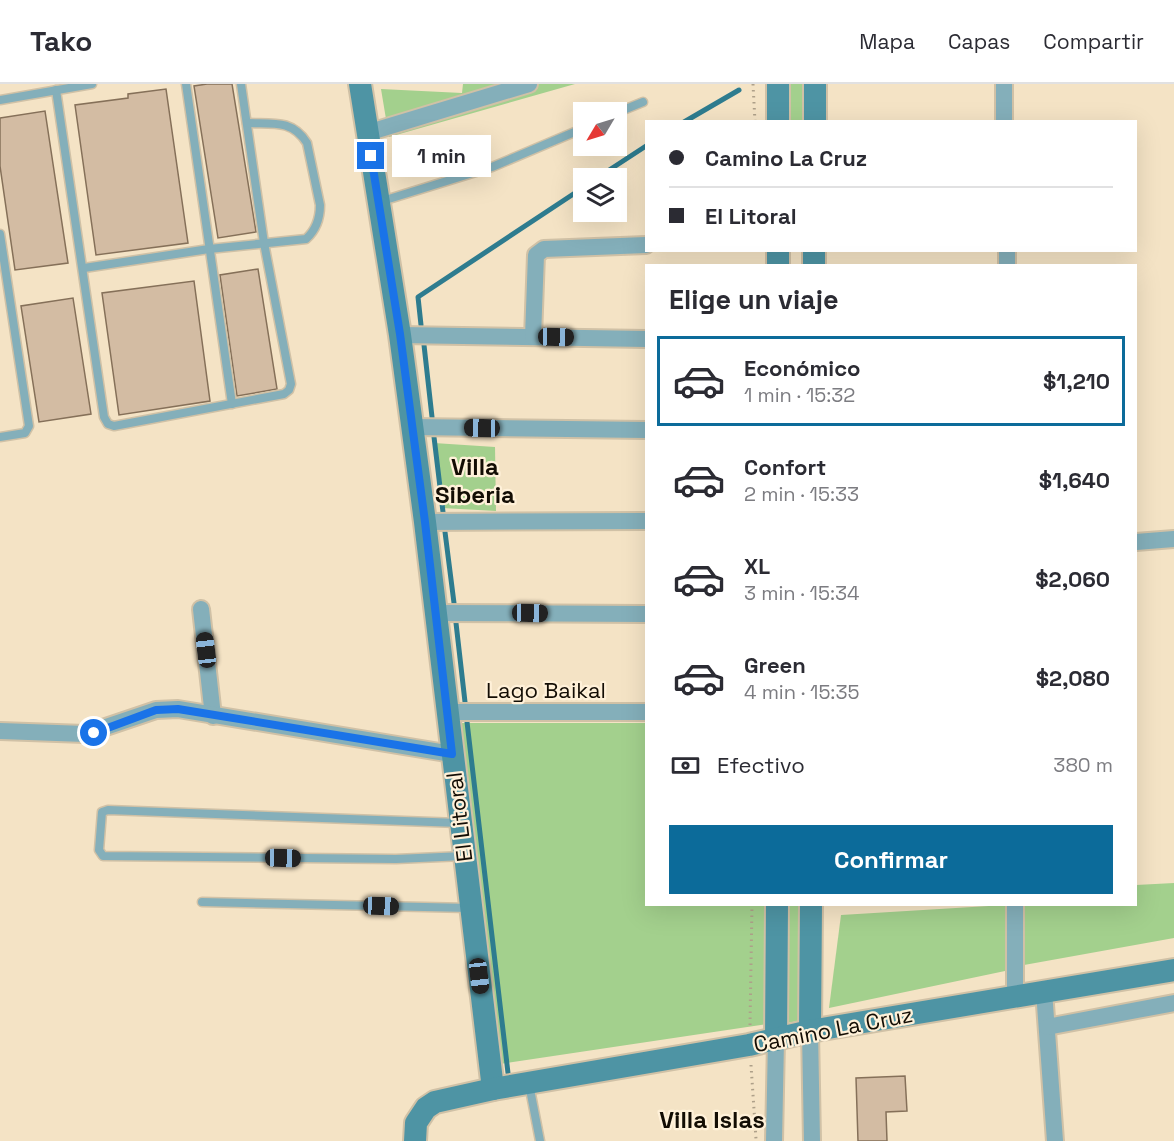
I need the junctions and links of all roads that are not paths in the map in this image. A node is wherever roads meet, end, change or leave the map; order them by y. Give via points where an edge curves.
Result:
1 (92, 84) edge
2 (186, 84) edge
3 (241, 84) edge
4 (360, 84) edge
5 (529, 84) edge
6 (778, 84) edge
7 (815, 84) edge
8 (1004, 84) edge
9 (56, 90) junction
10 (0, 100) edge
11 (643, 102) dead end
12 (627, 109) edge
13 (778, 120) edge
14 (815, 120) edge
15 (1005, 120) edge
16 (246, 123) junction
17 (368, 133) junction
18 (573, 133) edge
19 (378, 202) junction
20 (0, 234) edge
21 (264, 243) junction
22 (645, 245) edge
23 (209, 249) junction
24 (84, 268) junction
25 (4, 286) edge
26 (400, 334) junction
27 (533, 337) junction
28 (645, 339) edge
29 (232, 404) junction
30 (412, 427) junction
31 (645, 430) edge
32 (0, 437) edge
33 (645, 521) edge
34 (425, 522) junction
35 (1174, 539) edge
36 (1137, 542) edge
37 (201, 609) dead end
38 (436, 613) junction
39 (645, 614) edge
40 (446, 712) junction
41 (645, 712) edge
42 (213, 716) junction
43 (0, 731) edge
44 (452, 754) junction
45 (460, 823) junction
46 (464, 856) junction
47 (202, 902) dead end
48 (777, 906) edge
49 (811, 906) edge
50 (1015, 906) edge
51 (471, 908) junction
52 (1174, 970) edge
53 (1044, 991) junction
54 (1015, 997) junction
55 (1174, 1003) edge
56 (1047, 1027) junction
57 (810, 1031) junction
58 (776, 1040) junction
59 (529, 1083) junction
60 (492, 1089) junction
61 (415, 1141) edge
62 (540, 1141) edge
63 (774, 1141) edge
64 (812, 1141) edge
65 (1054, 1141) edge

1 - 9 lane
2 - 23 lane
3 - 16 lane
4 - 17 street, El Litoral
5 - 17 street
6 - 13 street
7 - 14 street
8 - 15 street
9 - 10 lane
9 - 24 lane
11 - 12 lane
16 - 21 lane
16 - 21 lane via 289,125 302,135 320,205 316,226 306,239
17 - 19 street, El Litoral
18 - 19 lane via 492,168
19 - 26 street, El Litoral
20 - 25 lane
21 - 23 lane
21 - 29 lane via 291,384 284,394
22 - 27 street via 544,249 536,255
23 - 24 lane
23 - 29 lane
24 - 29 lane via 108,424
25 - 32 lane via 29,426 25,433
26 - 27 street
26 - 30 street, El Litoral
27 - 28 street
30 - 31 street
30 - 34 street, El Litoral
33 - 34 street
34 - 38 street, El Litoral
35 - 36 street
37 - 42 street
38 - 39 street
38 - 40 street, El Litoral
40 - 41 street, Lago Baikal
40 - 44 street, El Litoral
42 - 43 street via 166,709 85,734
42 - 44 street
44 - 45 street, El Litoral
45 - 46 street, El Litoral
45 - 46 lane via 108,810 102,812 99,850 103,856
46 - 51 street, El Litoral
47 - 51 lane
48 - 58 street
49 - 57 street
50 - 54 street
51 - 60 street, El Litoral
52 - 53 street, Camino La Cruz
53 - 54 street, Camino La Cruz
53 - 56 street
54 - 57 street, Camino La Cruz
55 - 56 street
56 - 65 street
57 - 58 street, Camino La Cruz
57 - 64 street
58 - 59 street, Camino La Cruz
58 - 63 street
59 - 60 street, Camino La Cruz
59 - 62 lane
60 - 61 street via 435,1102 426,1108 416,1123

